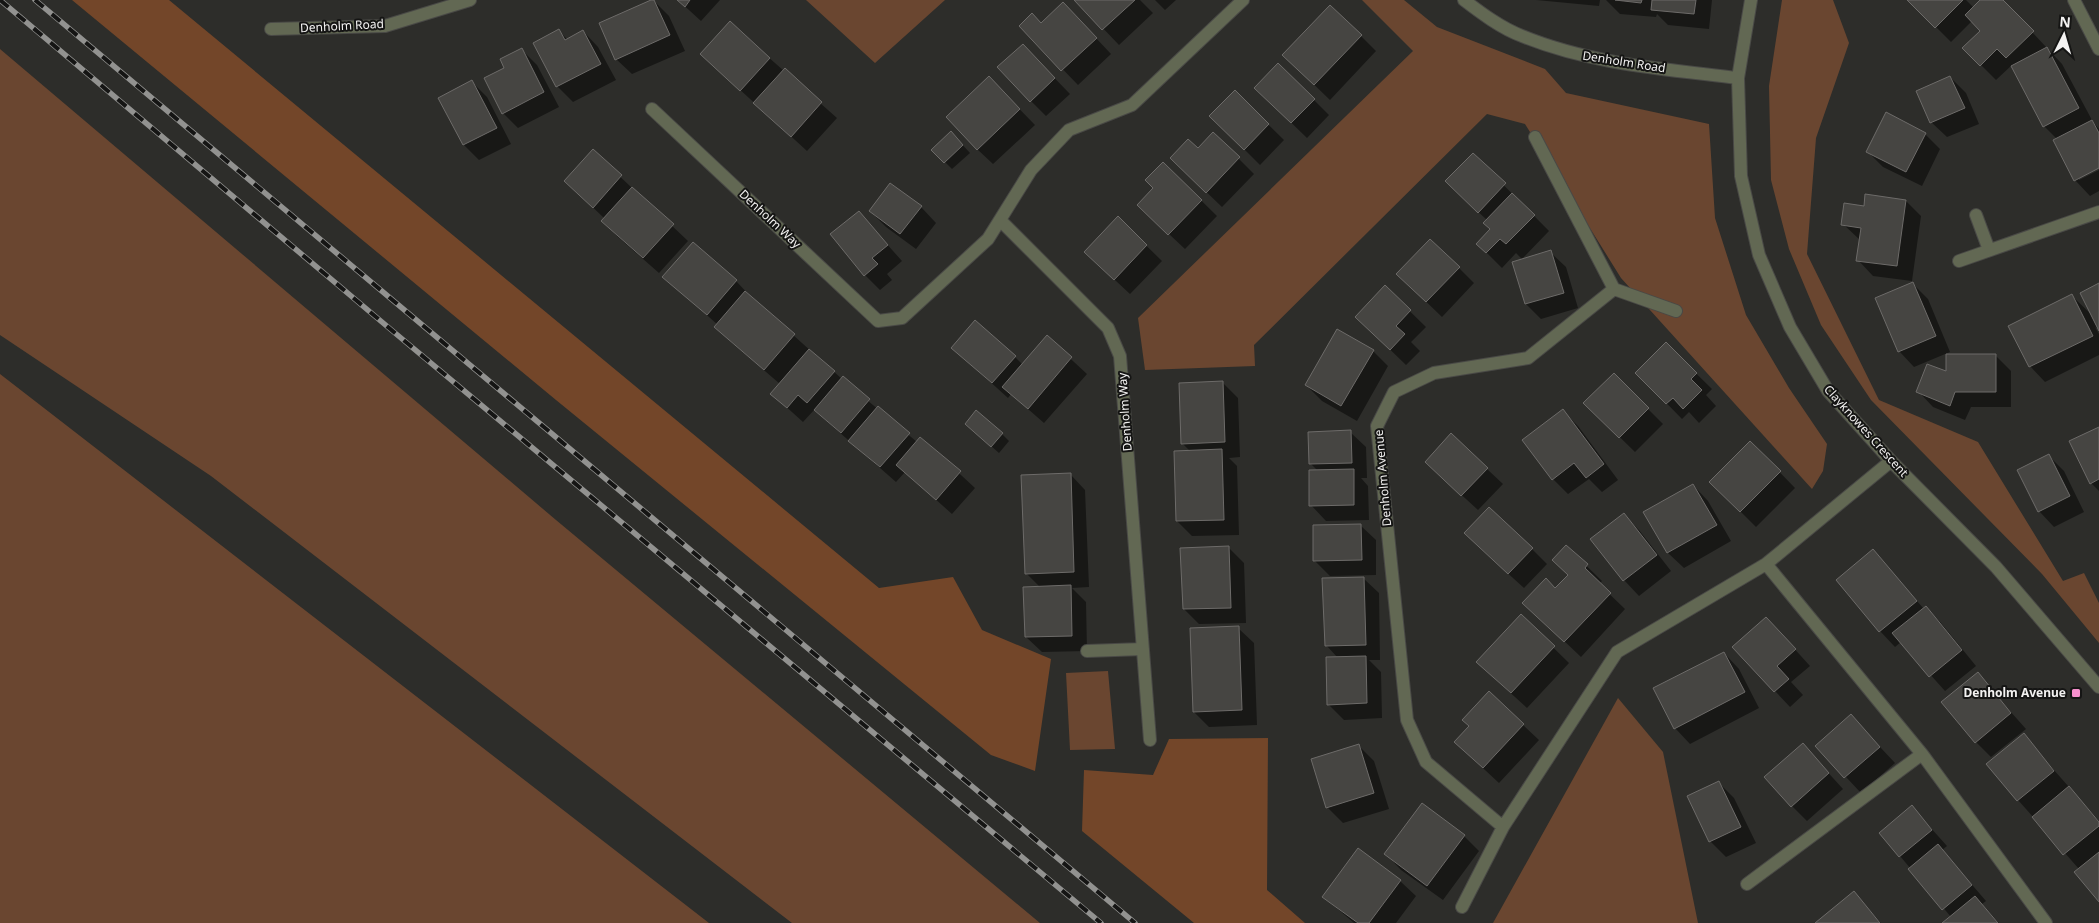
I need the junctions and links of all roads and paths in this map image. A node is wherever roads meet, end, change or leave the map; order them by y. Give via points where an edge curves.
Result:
1 (470, 0) edge
2 (1243, 0) edge
3 (1464, 0) edge
4 (1751, 0) edge
5 (2074, 0) edge
6 (271, 29) dead end
7 (2099, 49) edge
8 (1738, 78) junction
9 (652, 109) dead end
10 (1535, 137) dead end
11 (2099, 212) edge
12 (1976, 215) dead end
13 (1001, 221) junction
14 (1989, 250) junction
15 (1959, 261) dead end
16 (1614, 289) junction
17 (1676, 310) dead end
18 (1891, 461) junction
19 (1766, 564) junction
20 (1143, 649) junction
21 (1087, 651) dead end
22 (2099, 687) edge
23 (1150, 740) dead end
24 (1922, 754) junction
25 (1503, 828) junction
26 (1747, 884) dead end
27 (1462, 906) dead end
28 (2046, 923) edge

1 - 6 street, Denholm Road via 385,26
2 - 13 street, Denholm Way via 1132,105 1068,130 1031,170
3 - 8 street, Denholm Road via 1520,36 1586,58
4 - 8 street, Clayknowes Crescent
5 - 7 street
8 - 18 street, Clayknowes Crescent via 1741,176 1759,255 1790,327 1828,391
9 - 13 street, Denholm Way via 878,321 902,318 988,239
10 - 16 street
11 - 14 street
12 - 14 street
13 - 20 street, Denholm Way via 1108,328 1120,356
14 - 15 street
16 - 17 street
16 - 25 street, Denholm Avenue via 1528,358 1434,372 1394,392 1377,426 1407,720 1426,762
18 - 19 street
18 - 22 street, Clayknowes Crescent via 1996,567
19 - 24 street
19 - 25 street via 1617,652
20 - 21 street
20 - 23 street, Denholm Way
24 - 26 street
24 - 28 street
25 - 27 street

